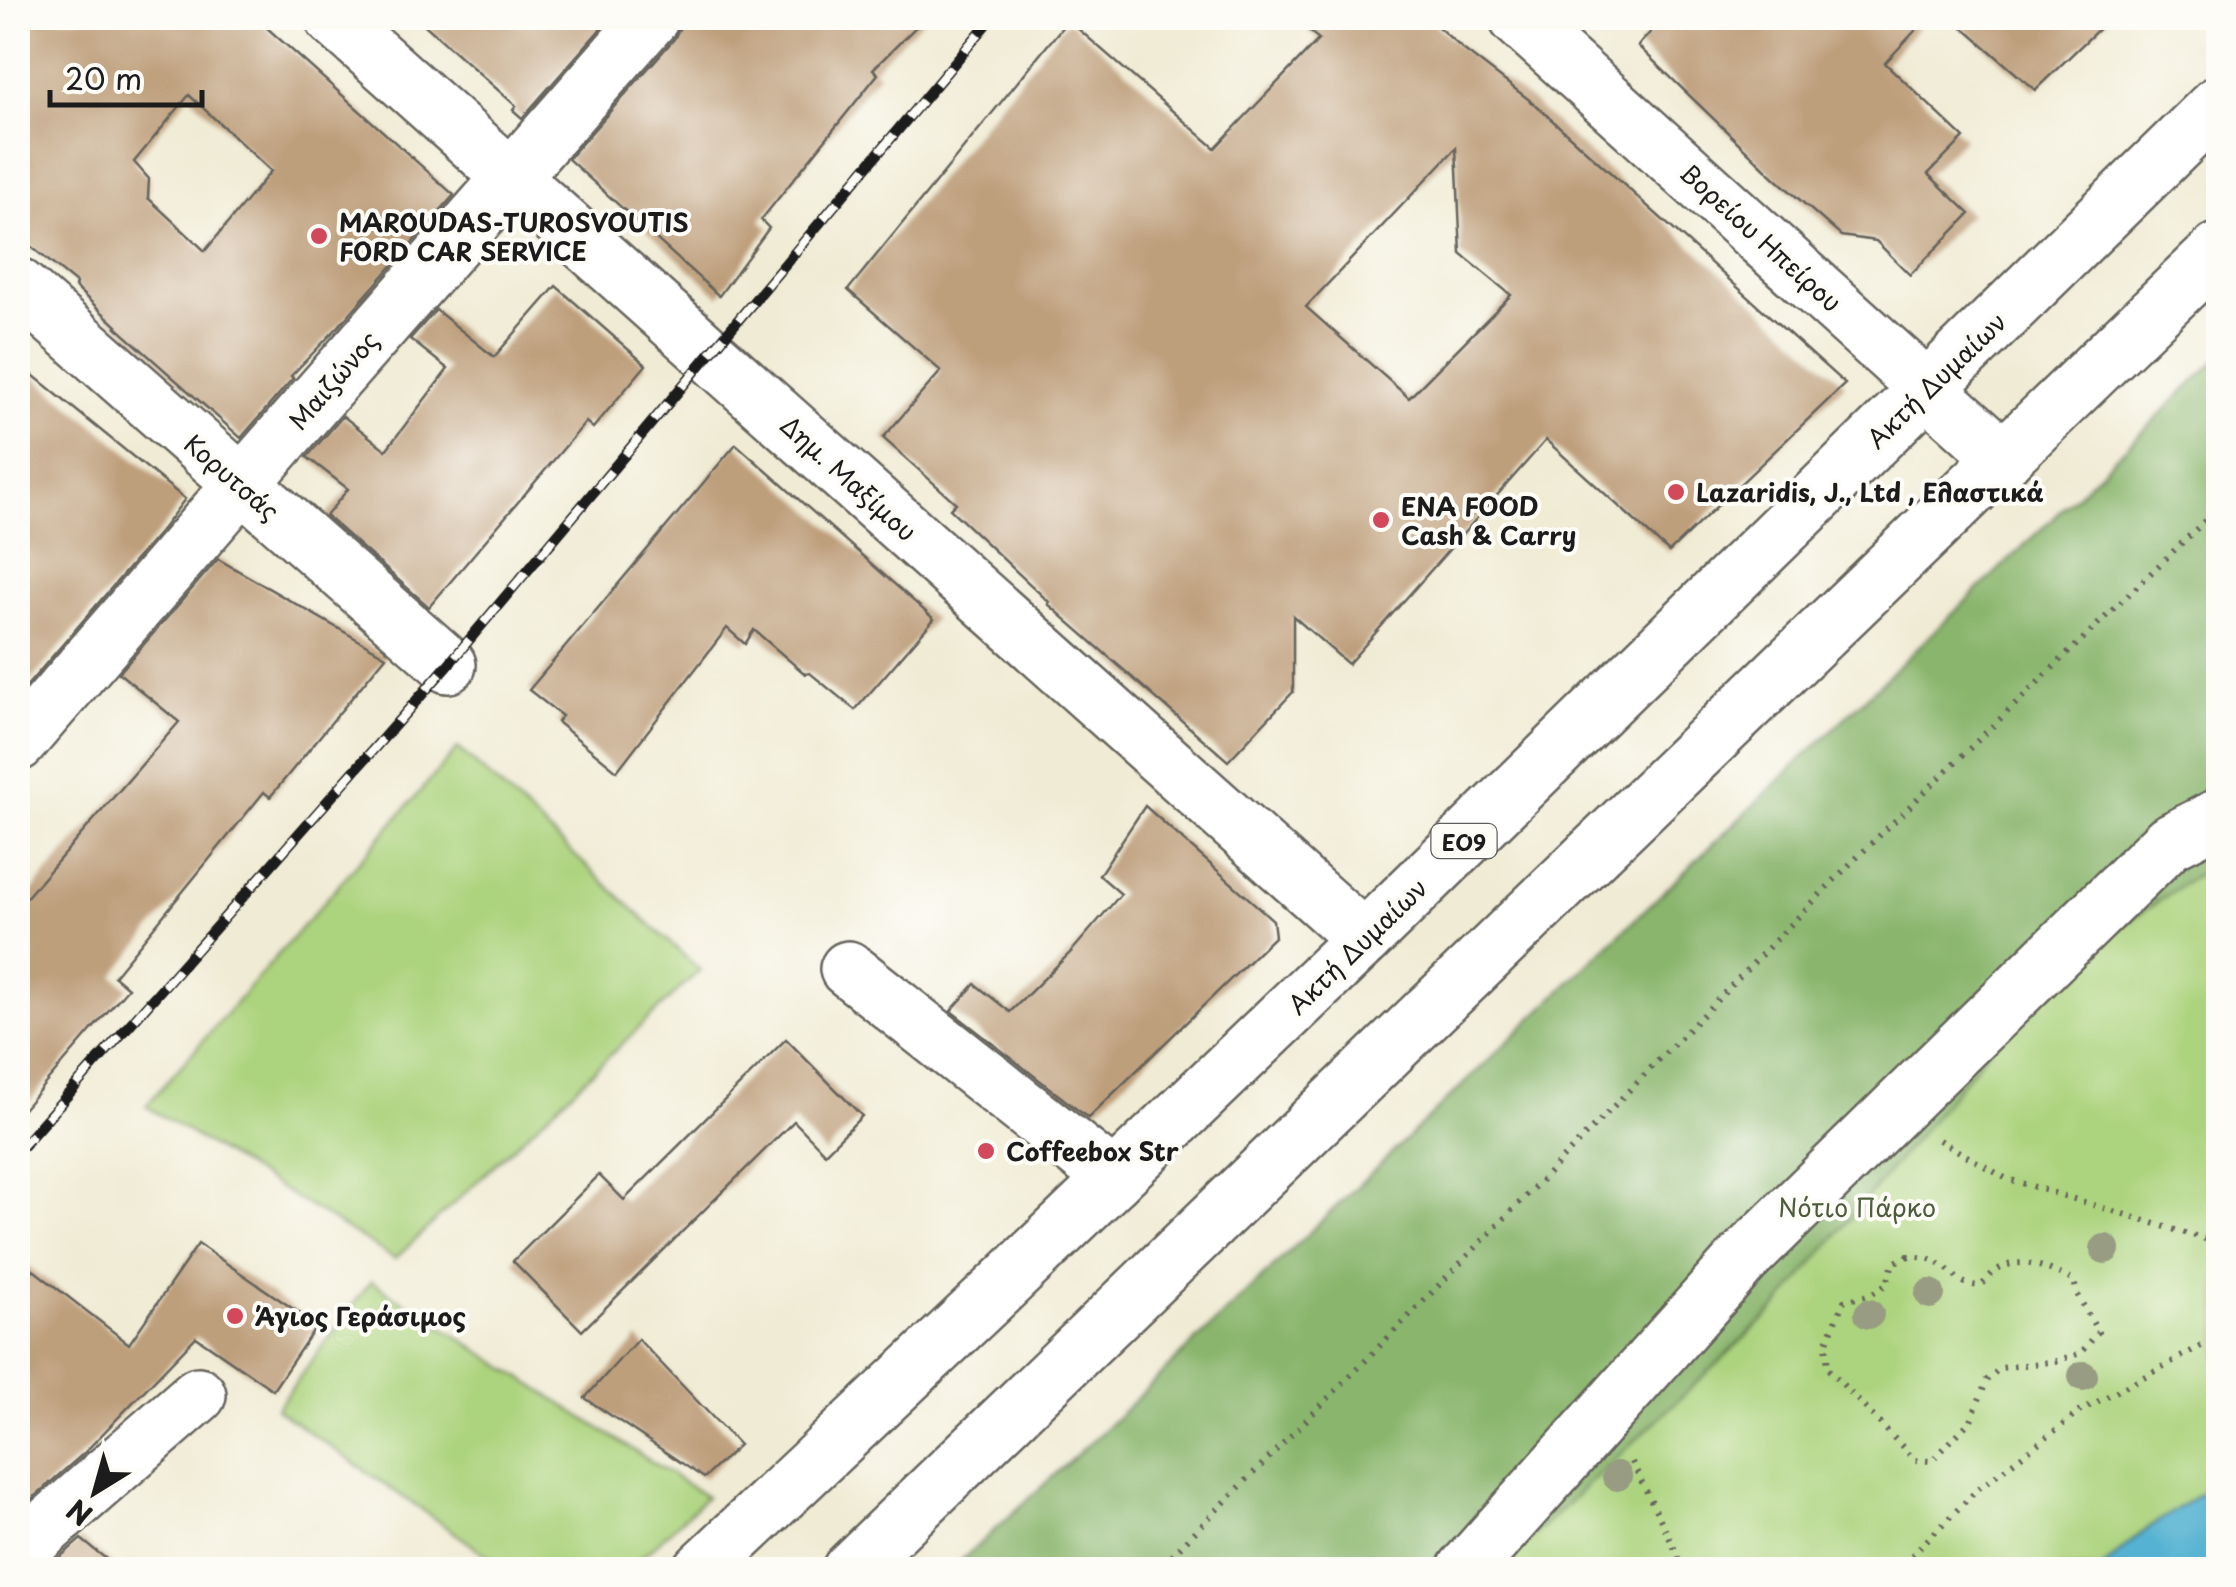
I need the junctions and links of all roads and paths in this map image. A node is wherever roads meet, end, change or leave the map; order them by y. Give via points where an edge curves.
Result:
1 (333, 18) edge
2 (651, 18) edge
3 (1518, 18) edge
4 (2218, 104) edge
5 (512, 177) junction
6 (2218, 252) edge
7 (18, 286) edge
8 (1928, 388) junction
9 (2004, 458) junction
10 (241, 485) junction
11 (2218, 508) edge
12 (448, 665) dead end
13 (18, 744) edge
14 (2218, 817) edge
15 (1364, 939) junction
16 (848, 969) dead end
17 (1890, 1113) junction
18 (1114, 1179) junction
19 (2218, 1244) edge
20 (2074, 1281) joint
21 (2218, 1338) edge
22 (198, 1395) dead end
23 (1608, 1410) junction
24 (18, 1552) edge
25 (702, 1570) edge
26 (850, 1570) edge
27 (1157, 1570) edge
28 (1465, 1570) edge
29 (1682, 1570) edge
30 (1897, 1570) edge

1 - 5 main road, Δημ. Μαξίμου
2 - 5 main road, Μαιζώνος
3 - 8 main road, Βορείου Ηπείρου
4 - 8 main road, Ακτή Δυμαίων / ΕΟ9
5 - 10 main road, Μαιζώνος
5 - 15 main road, Δημ. Μαξίμου
6 - 9 main road
7 - 10 main road, Κορυτσάς
8 - 9 main road, Βορείου Ηπείρου
8 - 15 main road, Ακτή Δυμαίων / ΕΟ9
9 - 26 main road
10 - 12 main road, Κορυτσάς
10 - 13 main road, Μαιζώνος
11 - 27 path via 1846,868
14 - 17 main road via 2169,842
15 - 18 main road, Ακτή Δυμαίων / ΕΟ9
16 - 18 main road
17 - 19 path via 2006,1178
17 - 23 main road via 1743,1258
18 - 25 main road, Ακτή Δυμαίων / ΕΟ9
20 - 20 path via 2025,1264 1995,1270 1980,1286 1964,1285 1930,1259 1908,1256 1893,1262 1887,1284 1844,1301 1826,1344 1828,1370 1915,1460 1932,1461 1971,1420 1987,1380 2000,1368 2081,1353 2098,1332
21 - 30 path via 2082,1410 1978,1489
22 - 24 main road
23 - 28 main road
23 - 29 path

